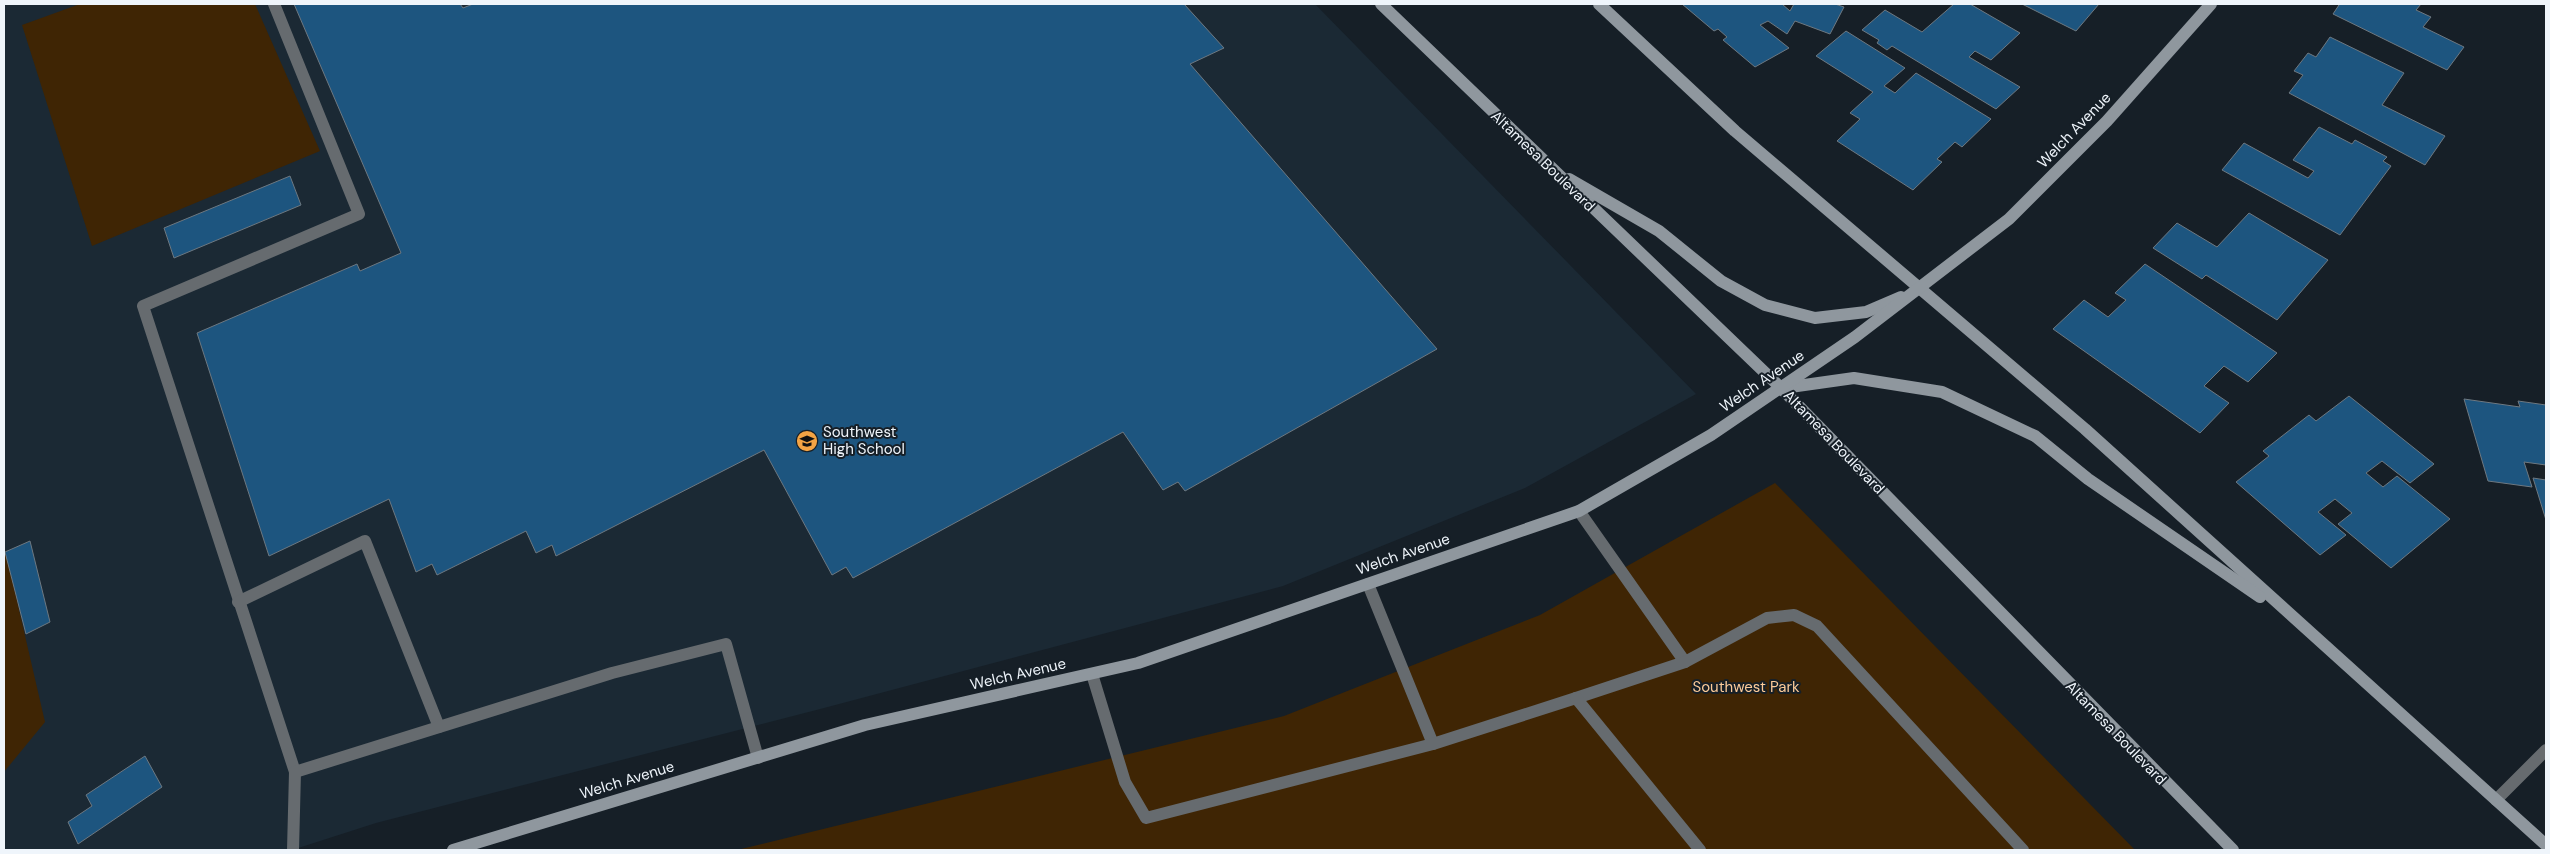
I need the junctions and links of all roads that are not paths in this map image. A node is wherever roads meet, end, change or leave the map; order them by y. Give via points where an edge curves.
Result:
1 (274, 4) edge
2 (1381, 4) edge
3 (1599, 4) edge
4 (2211, 4) edge
5 (1551, 169) junction
6 (1919, 289) junction
7 (1781, 388) junction
8 (1579, 511) junction
9 (1368, 584) junction
10 (238, 602) junction
11 (2298, 624) junction
12 (1685, 662) junction
13 (1092, 674) junction
14 (1576, 698) junction
15 (439, 727) junction
16 (1433, 744) junction
17 (2546, 750) edge
18 (758, 758) junction
19 (295, 772) junction
20 (2496, 800) junction
21 (2546, 845) edge
22 (293, 850) edge
23 (453, 850) edge
24 (1700, 850) edge
25 (2023, 850) edge
26 (2233, 850) edge

1 - 10 street via 359,214 143,306
2 - 5 main road, Altamesa Boulevard
3 - 6 main road via 1735,131
4 - 6 main road, Welch Avenue via 2107,121 2009,219
5 - 6 main road via 1659,231 1721,281 1765,305 1814,318 1866,312
5 - 7 main road, Altamesa Boulevard
6 - 7 main road, Welch Avenue via 1855,338
6 - 11 main road via 2085,429
7 - 8 main road, Welch Avenue via 1711,435
7 - 11 main road via 1854,378 1942,392 2035,436 2088,479
7 - 26 main road, Altamesa Boulevard
8 - 9 main road, Welch Avenue
8 - 12 street
9 - 13 main road, Welch Avenue via 1138,664
9 - 16 street
10 - 15 street via 365,542
10 - 19 street
11 - 20 main road
12 - 14 street
12 - 25 street via 1767,618 1794,615 1817,626
13 - 16 street via 1125,782 1146,818
13 - 18 main road, Welch Avenue via 865,725
14 - 16 street
14 - 24 street
15 - 18 street via 612,673 726,644
15 - 19 street
17 - 20 street
18 - 23 main road, Welch Avenue
19 - 22 street
20 - 21 main road

